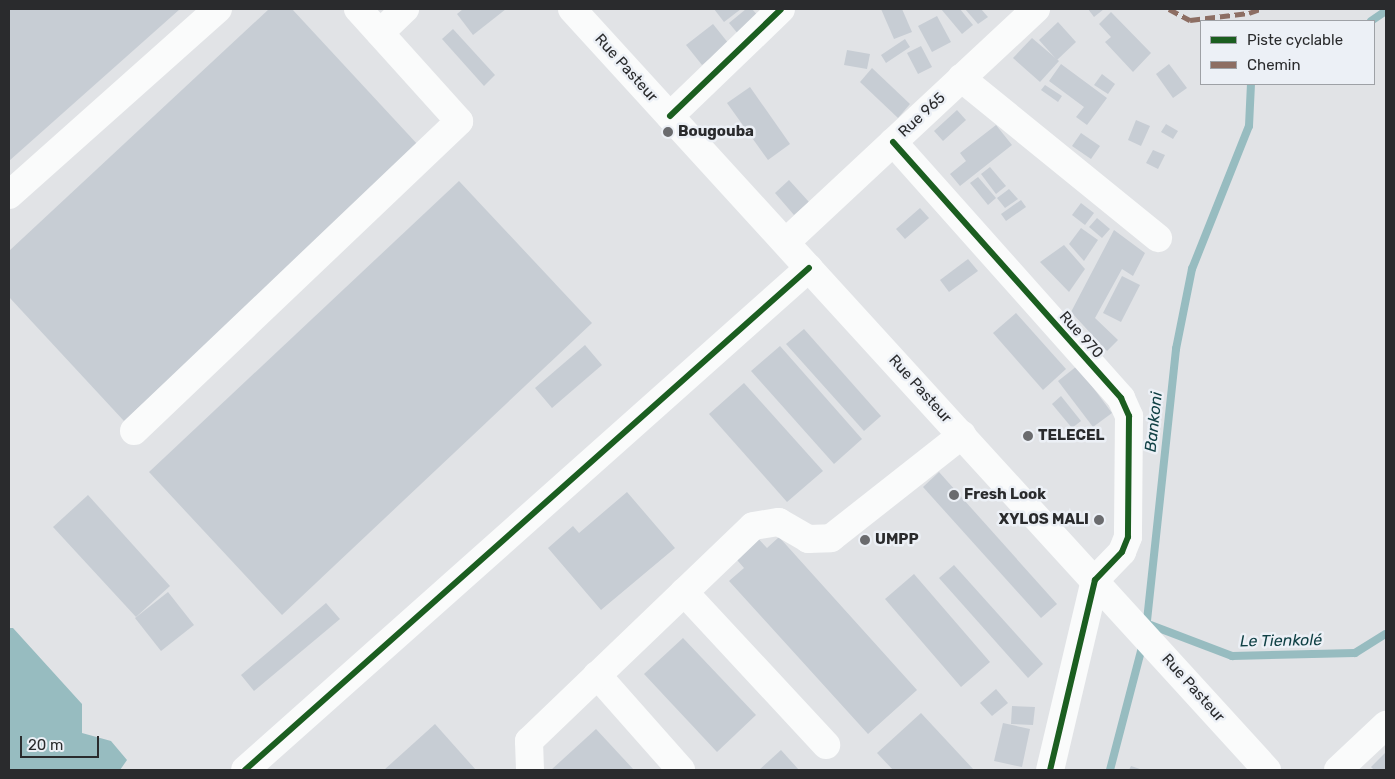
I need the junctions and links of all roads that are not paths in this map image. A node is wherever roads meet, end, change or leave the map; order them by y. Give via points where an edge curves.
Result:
1 (218, 9) edge
2 (358, 9) edge
3 (405, 9) edge
4 (572, 9) edge
5 (782, 9) edge
6 (1036, 9) edge
7 (380, 32) junction
8 (962, 78) junction
9 (670, 116) junction
10 (893, 142) junction
11 (9, 195) edge
12 (1158, 238) dead end
13 (786, 242) junction
14 (809, 268) junction
15 (134, 431) dead end
16 (962, 435) junction
17 (1095, 580) junction
18 (684, 592) junction
19 (597, 676) junction
20 (1386, 725) edge
21 (826, 745) dead end
22 (245, 770) edge
23 (530, 770) edge
24 (681, 770) edge
25 (1050, 770) edge
26 (1267, 770) edge
27 (1338, 770) edge

1 - 11 street
2 - 7 street
3 - 7 street
4 - 9 street, Rue Pasteur
5 - 9 street
6 - 8 street, Rue 965
7 - 15 street via 460,121
8 - 10 street, Rue 965
8 - 12 street
9 - 13 street, Rue Pasteur
10 - 13 street, Rue 965
10 - 17 street, Rue 970 via 1121,398 1129,416 1128,537 1122,552
13 - 14 street, Rue Pasteur
14 - 16 street, Rue Pasteur
14 - 22 street
16 - 17 street, Rue Pasteur
16 - 18 street via 831,538 808,539 779,522 752,526
17 - 25 street
17 - 26 street, Rue Pasteur
18 - 19 street
18 - 21 street
19 - 23 street via 529,741
19 - 24 street
20 - 27 street

